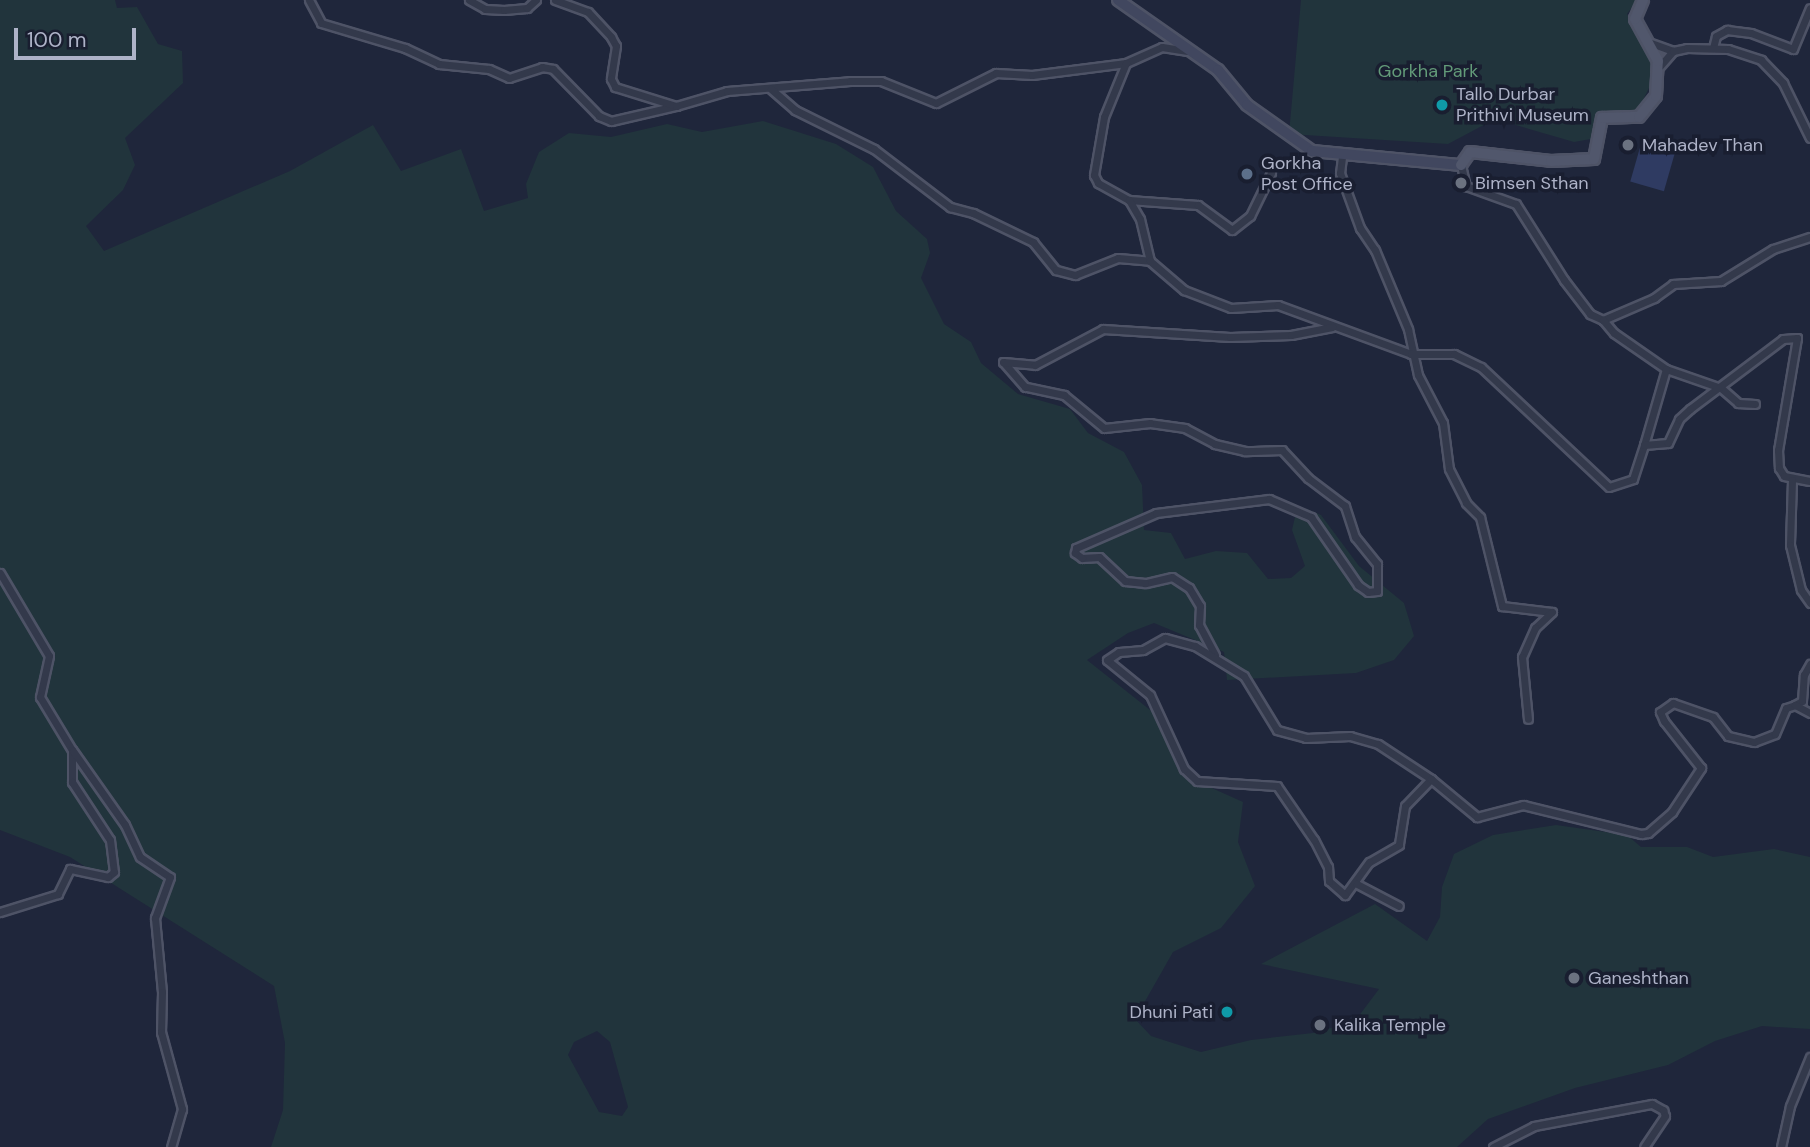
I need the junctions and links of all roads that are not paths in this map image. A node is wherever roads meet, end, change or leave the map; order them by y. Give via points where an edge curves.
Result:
1 (309, 0) edge
2 (469, 0) edge
3 (537, 0) edge
4 (555, 0) edge
5 (1118, 0) edge
6 (1643, 0) edge
7 (1810, 8) edge
8 (1651, 43) junction
9 (1713, 48) junction
10 (1188, 51) junction
11 (1673, 51) junction
12 (1126, 63) junction
13 (1660, 66) junction
14 (771, 89) junction
15 (676, 106) junction
16 (1810, 138) edge
17 (1342, 157) junction
18 (1461, 165) junction
19 (1271, 173) dead end
20 (1129, 200) junction
21 (1810, 237) edge
22 (1150, 261) junction
23 (1603, 320) junction
24 (1332, 327) junction
25 (1411, 354) junction
26 (1666, 369) junction
27 (1721, 388) junction
28 (1755, 404) dead end
29 (1643, 446) junction
30 (1792, 480) junction
31 (1810, 481) edge
32 (0, 573) edge
33 (1810, 603) edge
34 (1215, 656) junction
35 (1810, 664) edge
36 (1795, 705) junction
37 (1810, 713) edge
38 (1528, 719) dead end
39 (72, 750) junction
40 (1431, 779) junction
41 (1357, 884) junction
42 (1399, 906) dead end
43 (0, 912) edge
44 (1810, 1057) edge
45 (171, 1147) edge
46 (1493, 1147) edge
47 (1644, 1147) edge
48 (1782, 1147) edge

1 - 15 street via 321,23 405,48 439,64 489,69 509,78 542,66 553,69 599,116 611,121
2 - 3 street via 485,9 504,10 527,8
4 - 15 street via 588,12 611,37 616,46 611,79 615,87
5 - 10 street
6 - 8 main road via 1635,19
7 - 9 street via 1793,49 1751,33 1727,30 1717,36
8 - 11 street
8 - 13 main road
9 - 11 street
9 - 16 street via 1728,48 1761,60 1783,83
10 - 12 street via 1162,47
10 - 17 street via 1218,70 1238,98 1282,131 1312,151
11 - 13 street
12 - 14 street via 1032,75 996,73 936,103 881,81
12 - 20 street via 1104,117 1094,175 1106,189
13 - 18 main road via 1656,96 1646,111 1633,119 1602,118 1594,159 1551,161 1470,152
14 - 15 street via 727,91
14 - 22 street via 795,110 874,149 950,207 1034,242 1056,270 1074,275 1118,258
17 - 18 street
17 - 25 street via 1339,173 1408,329
18 - 23 street via 1466,186 1516,204 1571,289 1590,314
19 - 20 street via 1250,216 1232,230 1198,205
20 - 22 street via 1140,219
21 - 23 street via 1773,249 1721,281 1673,284 1654,298
22 - 24 street via 1184,290 1230,308 1268,302
23 - 26 street via 1614,333
24 - 25 street
24 - 34 street via 1292,335 1230,337 1102,329 1035,365 1003,362 1025,387 1064,395 1104,428 1150,423 1185,428 1215,444 1245,451 1282,450 1308,478 1345,506 1356,537 1377,564 1377,591 1368,592 1358,584 1311,517 1269,499 1156,513 1076,548 1082,558 1099,557 1125,581 1145,583 1172,577 1189,588 1200,606 1199,625
25 - 29 street via 1454,354 1481,367 1609,487 1633,479
25 - 38 street via 1418,359 1418,375 1443,423 1448,469 1466,503 1480,517 1502,606 1552,612 1535,628 1522,657
26 - 27 street
26 - 29 street
27 - 28 street via 1738,403
27 - 29 street via 1679,419 1668,443
27 - 30 street via 1783,338 1797,338 1778,450 1779,468
30 - 31 street
30 - 33 street via 1790,545 1801,590
32 - 39 street via 49,656 40,697
34 - 40 street via 1244,676 1277,730 1306,738 1350,736 1378,744
34 - 41 street via 1165,638 1107,660 1150,695 1184,769 1197,780 1214,785 1270,782 1277,786 1314,840 1328,867 1329,881 1345,895
35 - 36 street via 1804,675 1802,701
36 - 37 street
36 - 40 street via 1786,708 1775,734 1754,742 1728,736 1713,717 1687,705 1673,703 1660,712 1701,768 1672,812 1648,833 1523,805 1477,817
39 - 43 street via 72,782 110,840 114,872 108,877 70,869 58,894
39 - 45 street via 125,824 140,857 170,877 155,918 161,1032 182,1109
40 - 41 street via 1405,806 1398,845 1369,862
41 - 42 street
44 - 48 street via 1790,1106
46 - 47 street via 1534,1126 1652,1104 1665,1116

